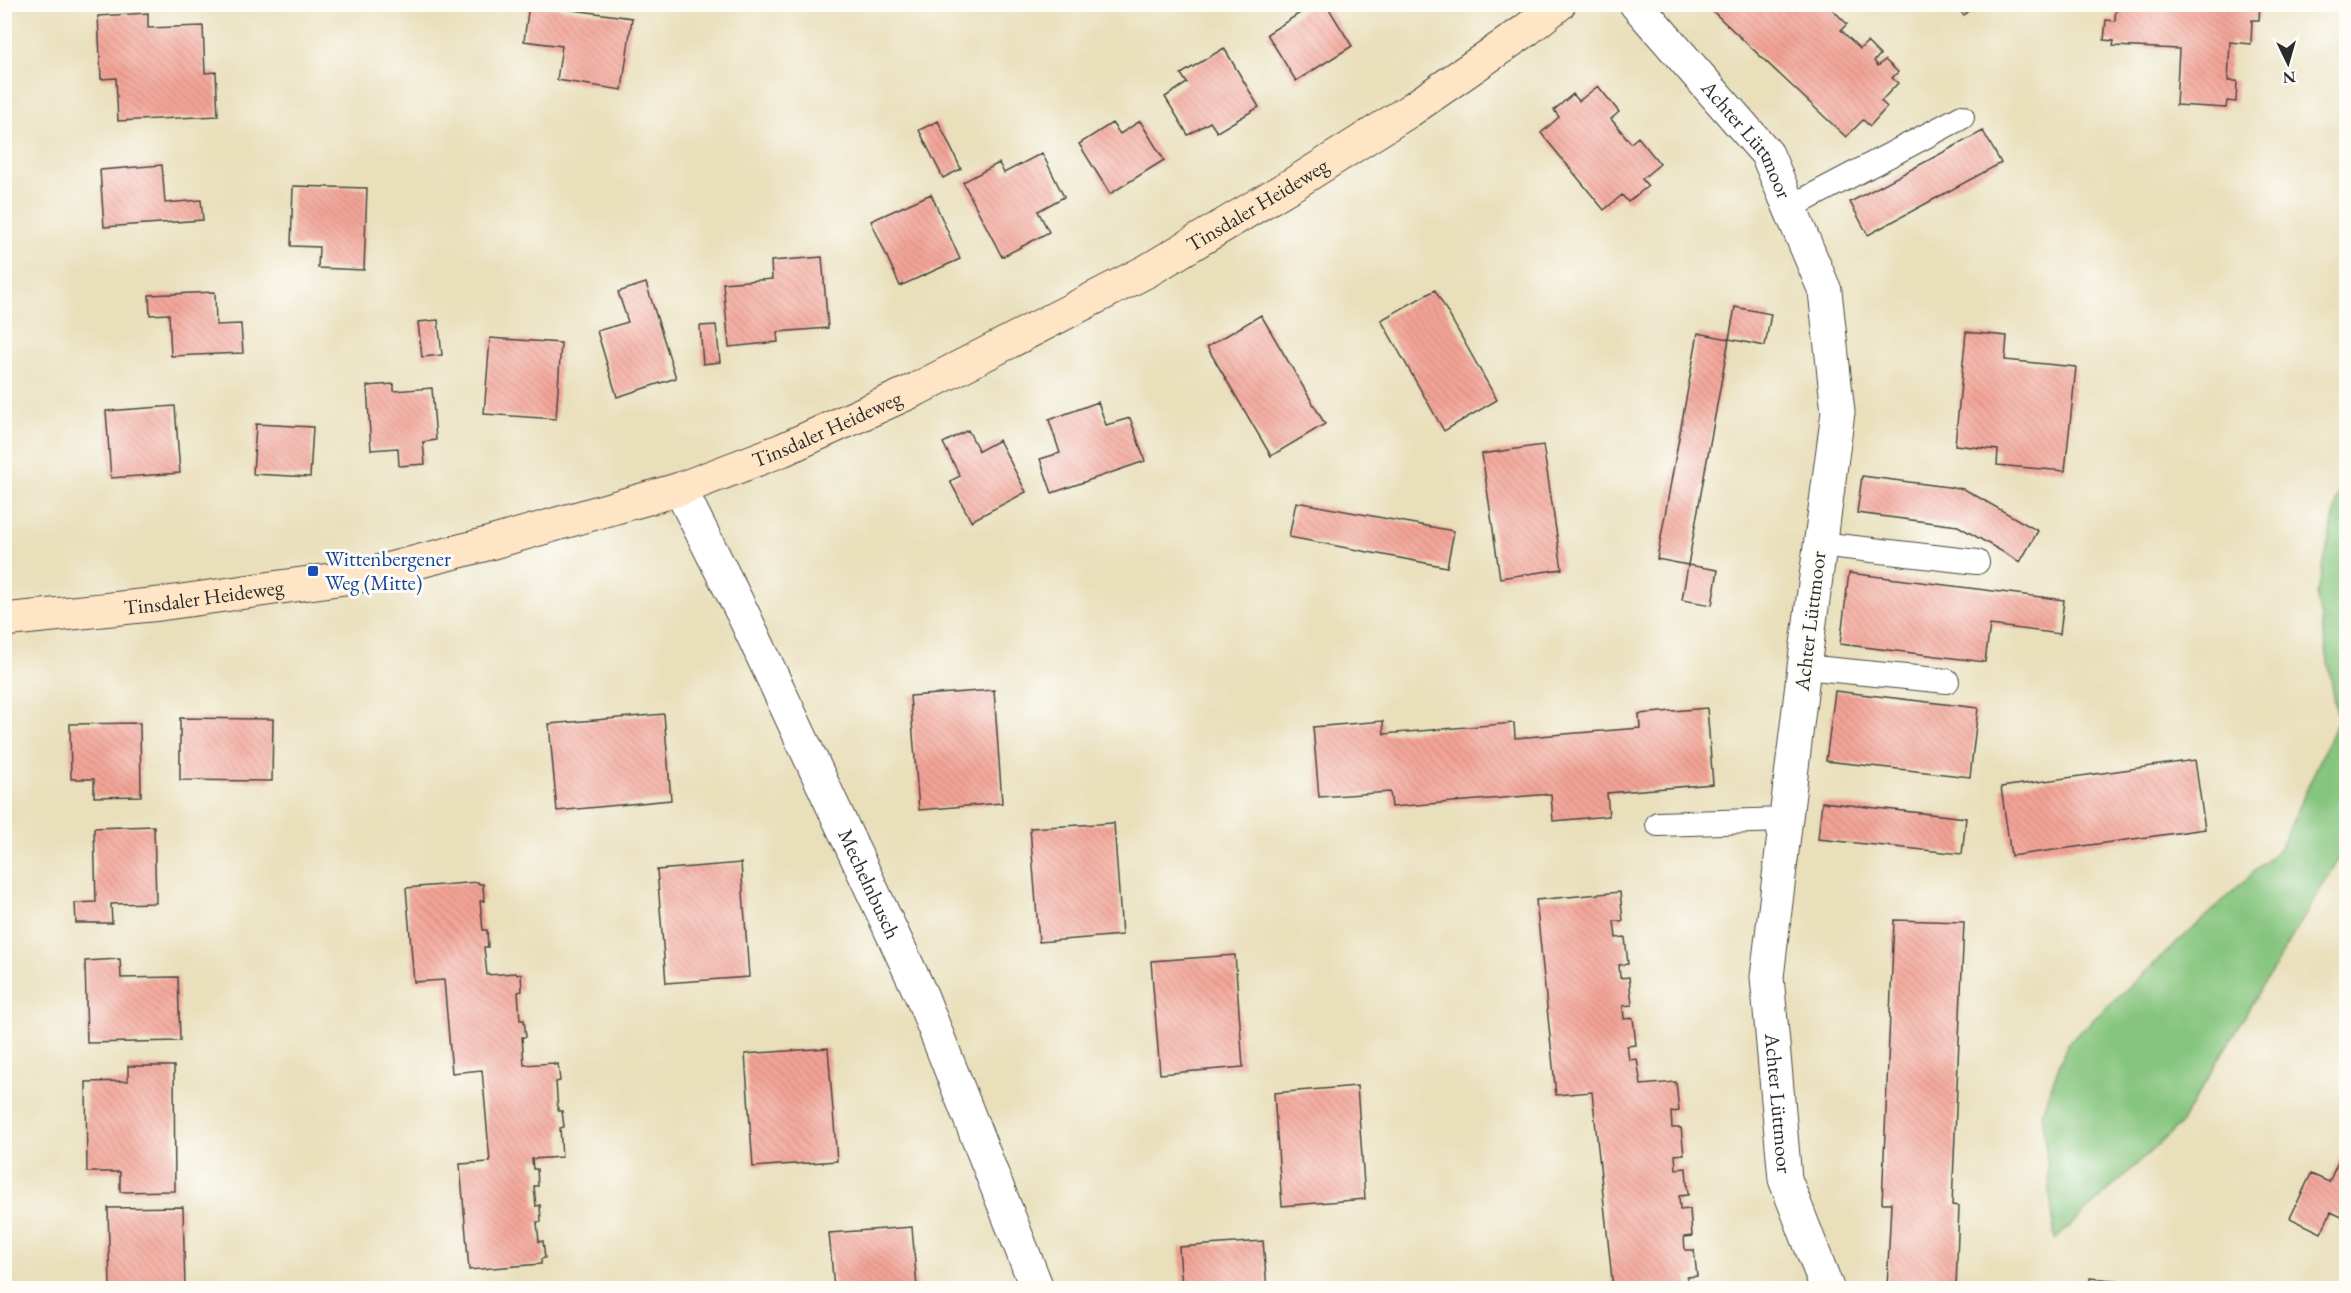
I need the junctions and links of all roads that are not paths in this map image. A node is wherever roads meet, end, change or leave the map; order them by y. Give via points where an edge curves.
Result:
1 (1559, 4) edge
2 (1636, 4) edge
3 (1962, 117) dead end
4 (1789, 208) junction
5 (680, 489) junction
6 (1820, 544) junction
7 (1977, 562) dead end
8 (4, 620) edge
9 (1804, 667) junction
10 (1947, 681) dead end
11 (1785, 820) junction
12 (1658, 824) dead end
13 (1036, 1288) edge
14 (1827, 1288) edge

1 - 5 street, Tinsdaler Heideweg via 1409,111 1147,272 918,389 782,450
2 - 4 street, Achter Lüttmoor via 1767,154
3 - 4 lane
4 - 6 street, Achter Lüttmoor via 1825,291 1838,412
5 - 8 street, Tinsdaler Heideweg via 366,575 160,604
5 - 13 street, Mechelnbusch via 744,616 922,997
6 - 7 lane
6 - 9 street, Achter Lüttmoor
9 - 10 lane
9 - 11 street, Achter Lüttmoor
11 - 12 lane
11 - 14 street, Achter Lüttmoor via 1767,977 1785,1179

